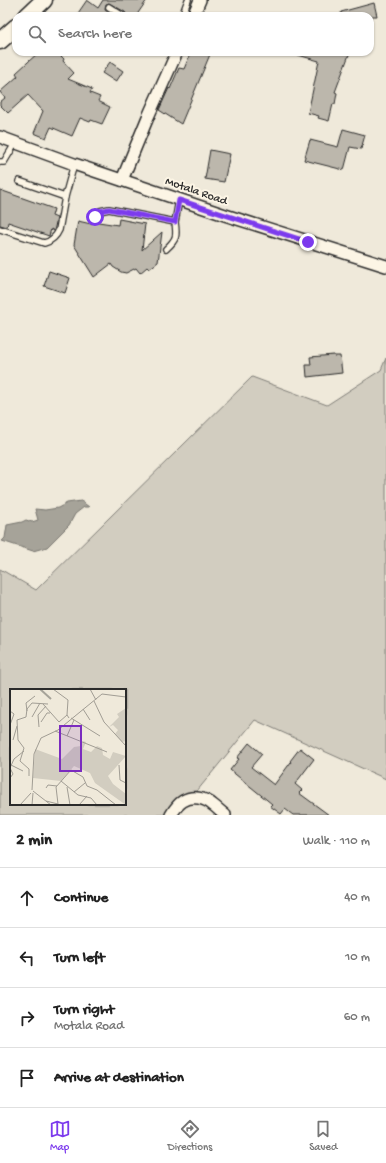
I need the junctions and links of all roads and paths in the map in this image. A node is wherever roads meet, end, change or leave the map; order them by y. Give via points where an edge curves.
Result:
1 (44, 0) edge
2 (188, 0) edge
3 (200, 0) edge
4 (108, 7) dead end
5 (31, 12) edge
6 (116, 12) edge
7 (184, 12) edge
8 (195, 12) edge
9 (12, 30) edge
10 (0, 41) edge
11 (175, 56) edge
12 (0, 137) edge
13 (16, 142) junction
14 (0, 162) edge
15 (74, 164) junction
16 (122, 180) junction
17 (19, 181) dead end
18 (65, 198) junction
19 (179, 200) junction
20 (95, 217) dead end
21 (175, 222) junction
22 (0, 228) edge
23 (166, 249) dead end
24 (386, 266) edge
25 (171, 815) edge
26 (225, 815) edge

1 - 5 street
2 - 7 lane
3 - 8 street
4 - 6 lane
9 - 10 street
11 - 16 street
12 - 13 street, Motala Road
13 - 14 lane via 6,160
13 - 15 street, Motala Road
15 - 16 street, Motala Road
15 - 18 lane
16 - 19 street, Motala Road
17 - 18 lane
18 - 22 lane via 60,230 49,242 44,243
19 - 21 lane
19 - 24 street, Motala Road
20 - 21 lane via 100,211 109,209
21 - 23 lane via 176,237
25 - 26 street via 183,801 196,798 207,800

